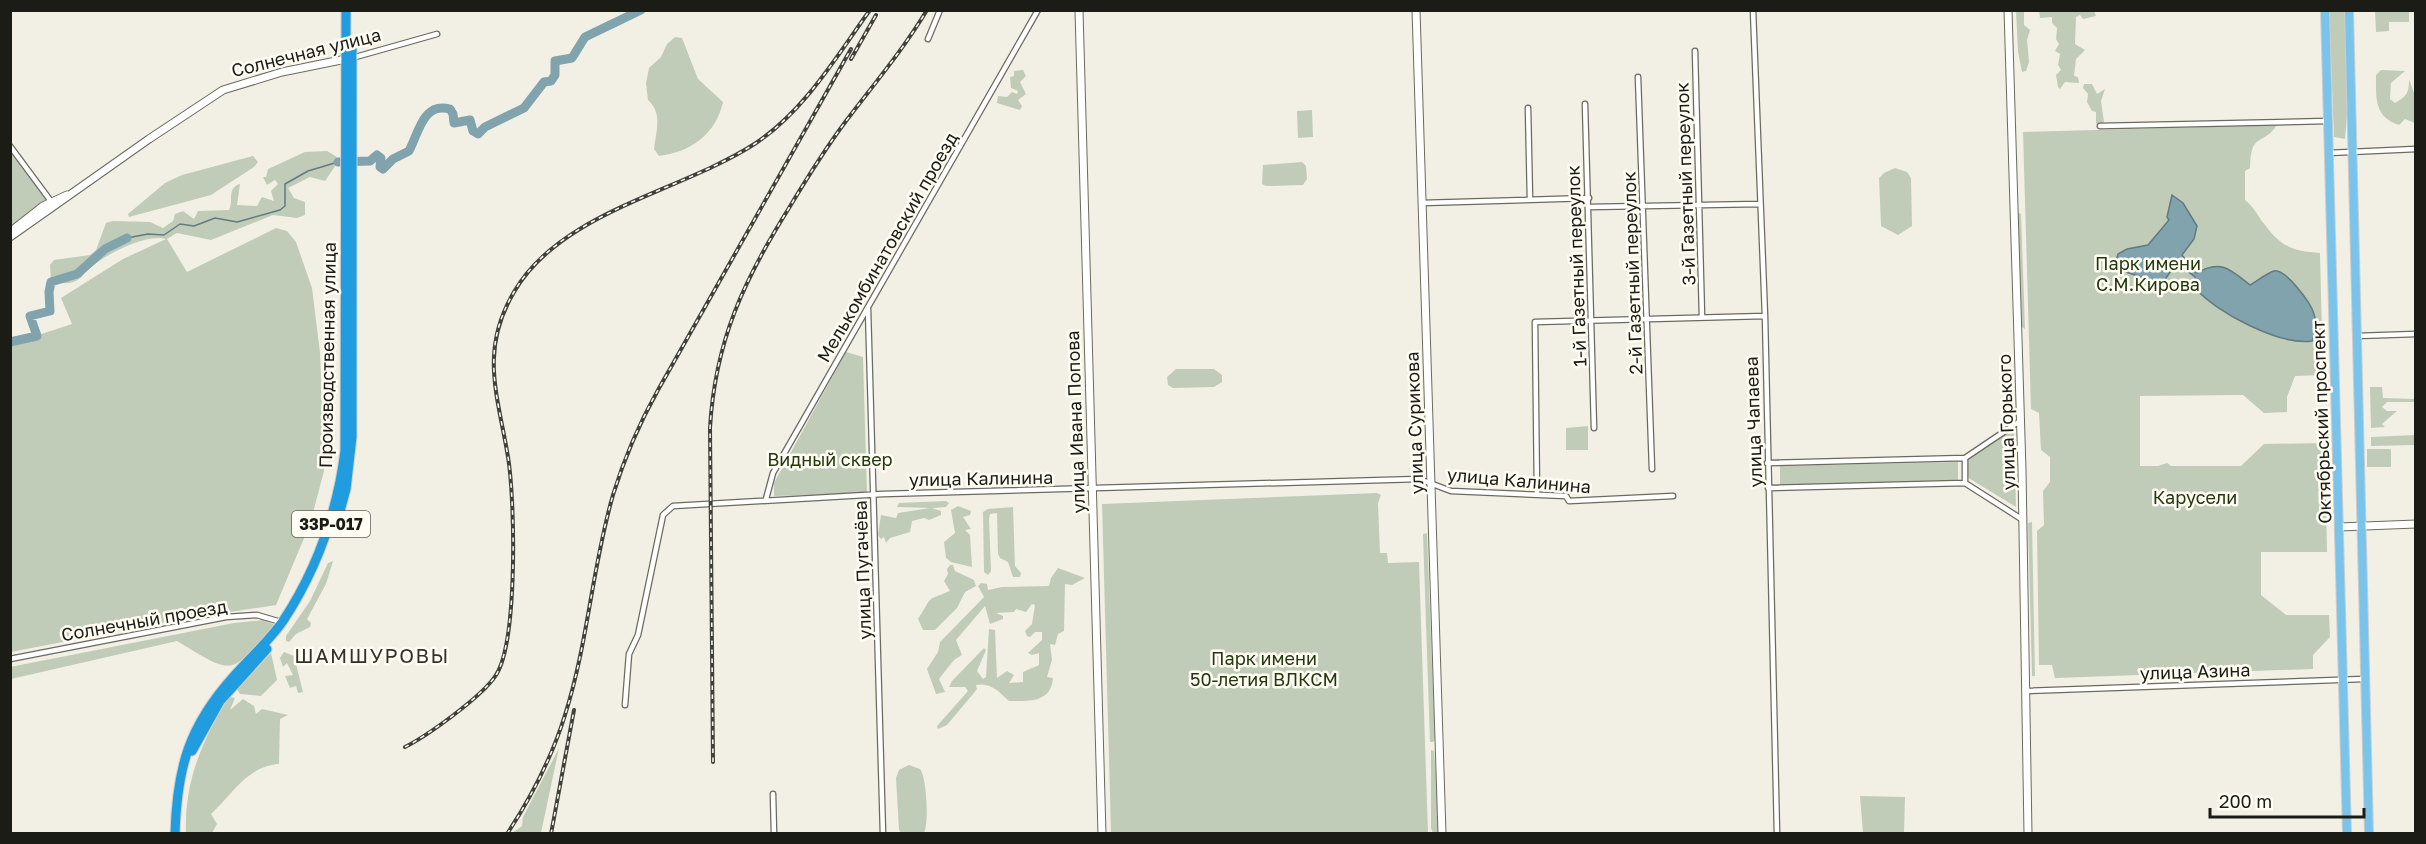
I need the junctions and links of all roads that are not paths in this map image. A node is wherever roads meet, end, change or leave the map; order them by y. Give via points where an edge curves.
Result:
1 (346, 10) edge
2 (352, 10) edge
3 (940, 10) edge
4 (1038, 10) edge
5 (1079, 10) edge
6 (1416, 10) edge
7 (1753, 10) edge
8 (2008, 10) edge
9 (2325, 10) edge
10 (2349, 10) edge
11 (437, 34) dead end
12 (928, 39) dead end
13 (1695, 51) dead end
14 (349, 58) junction
15 (1638, 77) dead end
16 (1584, 104) dead end
17 (1528, 108) dead end
18 (2328, 121) junction
19 (2100, 126) dead end
20 (10, 146) edge
21 (2415, 149) edge
22 (2352, 152) junction
23 (2328, 153) junction
24 (349, 169) junction
25 (1589, 198) junction
26 (1530, 200) junction
27 (1422, 203) junction
28 (54, 204) junction
29 (1760, 204) junction
30 (1699, 205) junction
31 (1643, 206) junction
32 (1589, 207) junction
33 (10, 232) edge
34 (10, 237) edge
35 (868, 307) junction
36 (1765, 316) junction
37 (1702, 317) junction
38 (1647, 318) junction
39 (1592, 320) junction
40 (2415, 334) edge
41 (2356, 336) junction
42 (2021, 421) junction
43 (1594, 428) dead end
44 (1965, 458) junction
45 (1767, 463) junction
46 (1652, 469) dead end
47 (1431, 483) junction
48 (1965, 483) junction
49 (1768, 488) junction
50 (1092, 489) junction
51 (1538, 493) junction
52 (873, 495) junction
53 (1672, 496) dead end
54 (766, 500) junction
55 (2023, 519) junction
56 (2415, 524) edge
57 (2361, 526) junction
58 (2339, 527) junction
59 (282, 622) junction
60 (10, 659) edge
61 (2364, 679) junction
62 (2343, 680) junction
63 (2026, 691) junction
64 (626, 705) dead end
65 (773, 794) dead end
66 (175, 834) edge
67 (181, 834) edge
68 (774, 834) edge
69 (883, 834) edge
70 (1102, 834) edge
71 (1442, 834) edge
72 (1777, 834) edge
73 (2028, 834) edge
74 (2347, 834) edge
75 (2369, 834) edge

1 - 14 highway, Производственная улица
2 - 14 highway, Производственная улица
3 - 12 street
4 - 35 street, Мелькомбинатовский проезд
5 - 50 street, улица Ивана Попова
6 - 27 street, улица Сурикова
7 - 29 street, улица Чапаева
8 - 42 street, улица Горького
9 - 18 main road, Октябрьский проспект
10 - 22 main road, Октябрьский проспект
11 - 14 street, Солнечная улица
13 - 30 street, 3-й Газетный переулок
14 - 24 highway, Производственная улица / 33Р-017
14 - 28 street, Солнечная улица via 222,90
15 - 31 street, 2-й Газетный переулок
16 - 25 street, 1-й Газетный переулок
17 - 26 street
18 - 19 street
18 - 23 main road, Октябрьский проспект
20 - 28 street
21 - 22 street
22 - 23 street
22 - 41 main road, Октябрьский проспект
23 - 58 main road, Октябрьский проспект
24 - 59 highway, Производственная улица / 33Р-017 via 345,451 340,489 318,559
24 - 67 highway, Производственная улица / 33Р-017 via 352,437 343,506 324,558 294,615 220,701 197,739 187,770
25 - 26 street
25 - 32 street, 1-й Газетный переулок
26 - 27 street
27 - 47 street, улица Сурикова
28 - 33 street, Солнечная улица
28 - 34 street, Солнечная улица
29 - 30 street
29 - 36 street, улица Чапаева
30 - 31 street
30 - 37 street, 3-й Газетный переулок
31 - 32 street
31 - 38 street, 2-й Газетный переулок
32 - 39 street, 1-й Газетный переулок
35 - 52 street, улица Пугачёва
35 - 54 street, Мелькомбинатовский проезд via 773,472
36 - 37 street
36 - 45 street, улица Чапаева
37 - 38 street
38 - 39 street
38 - 46 street, 2-й Газетный переулок
39 - 43 street, 1-й Газетный переулок
39 - 51 street via 1535,322
40 - 41 street
41 - 57 main road, Октябрьский проспект
42 - 44 street
42 - 55 street, улица Горького
44 - 45 street
44 - 48 street
45 - 49 street, улица Чапаева
47 - 50 street, улица Калинина via 1419,478
47 - 51 street, улица Калинина via 1451,491
47 - 71 street, улица Сурикова
48 - 49 street
48 - 55 street
49 - 72 street, улица Чапаева
50 - 52 street, улица Калинина
50 - 70 street, улица Ивана Попова
51 - 53 street, улица Калинина via 1566,496 1569,501
52 - 54 street, улица Калинина
52 - 69 street, улица Пугачёва
54 - 64 street, улица Калинина via 673,507 664,513 638,634 629,654
55 - 63 street, улица Горького
56 - 57 street
57 - 58 street
57 - 61 main road, Октябрьский проспект
58 - 62 main road, Октябрьский проспект
59 - 60 street, Солнечный проезд via 258,615 226,617
59 - 66 highway, Производственная улица / 33Р-017 via 214,699 198,723 181,768
61 - 62 street, улица Азина
61 - 75 main road, Октябрьский проспект
62 - 63 street, улица Азина
62 - 74 main road, Октябрьский проспект
63 - 73 street, улица Горького
65 - 68 street

